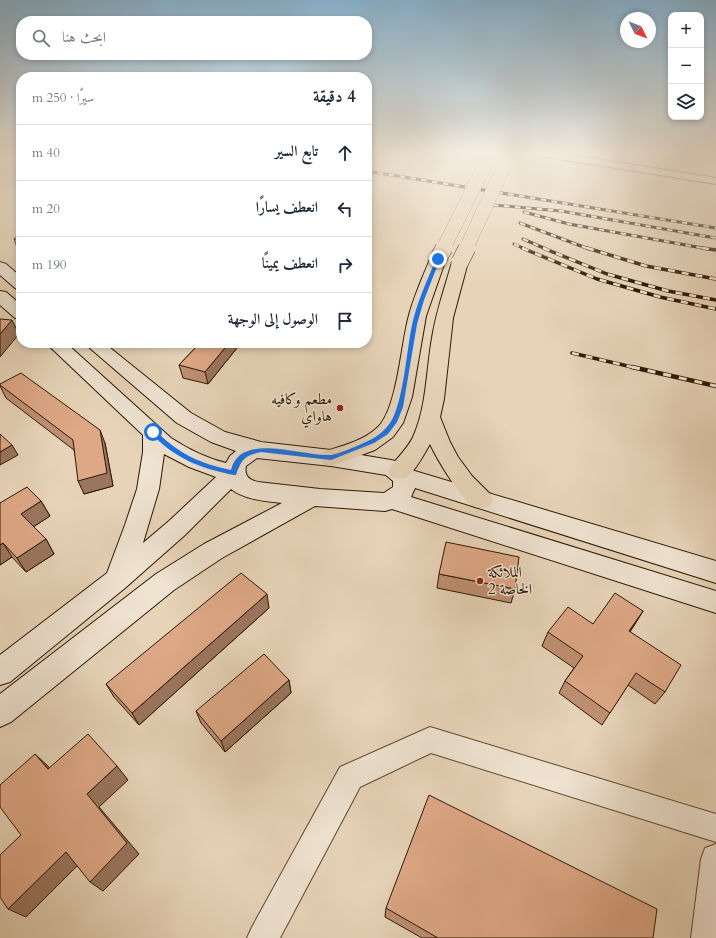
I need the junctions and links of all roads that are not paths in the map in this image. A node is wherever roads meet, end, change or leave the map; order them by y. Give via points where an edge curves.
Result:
1 (469, 197) edge
2 (490, 197) edge
3 (0, 267) edge
4 (16, 280) edge
5 (0, 296) edge
6 (16, 310) edge
7 (61, 348) edge
8 (98, 348) edge
9 (431, 419) junction
10 (153, 432) junction
11 (261, 450) junction
12 (331, 458) junction
13 (234, 473) junction
14 (400, 473) junction
15 (311, 498) junction
16 (393, 500) junction
17 (482, 500) junction
18 (716, 572) edge
19 (116, 580) junction
20 (716, 602) edge
21 (0, 672) edge
22 (0, 712) edge
23 (716, 828) edge
24 (716, 859) edge
25 (263, 938) edge
26 (707, 938) edge

1 - 12 main road, bridge via 421,300 400,407 394,422 386,433 372,442
2 - 9 main road, bridge via 460,262 444,318
3 - 4 street
5 - 6 street
7 - 10 street
8 - 11 street via 189,421 218,437
9 - 14 main road via 418,449
9 - 17 main road via 448,460
10 - 13 street via 168,447 188,459
10 - 19 street via 154,462 149,489
11 - 12 street
11 - 13 street via 250,452 241,458
12 - 14 street via 382,466
13 - 15 street via 236,481 252,490
13 - 19 street via 177,528
14 - 16 street via 405,484 402,493
14 - 17 street
15 - 16 street via 385,502
15 - 22 street via 213,551 165,582
16 - 20 street
17 - 18 street
19 - 21 street
23 - 25 street via 430,740 350,777
24 - 26 street

